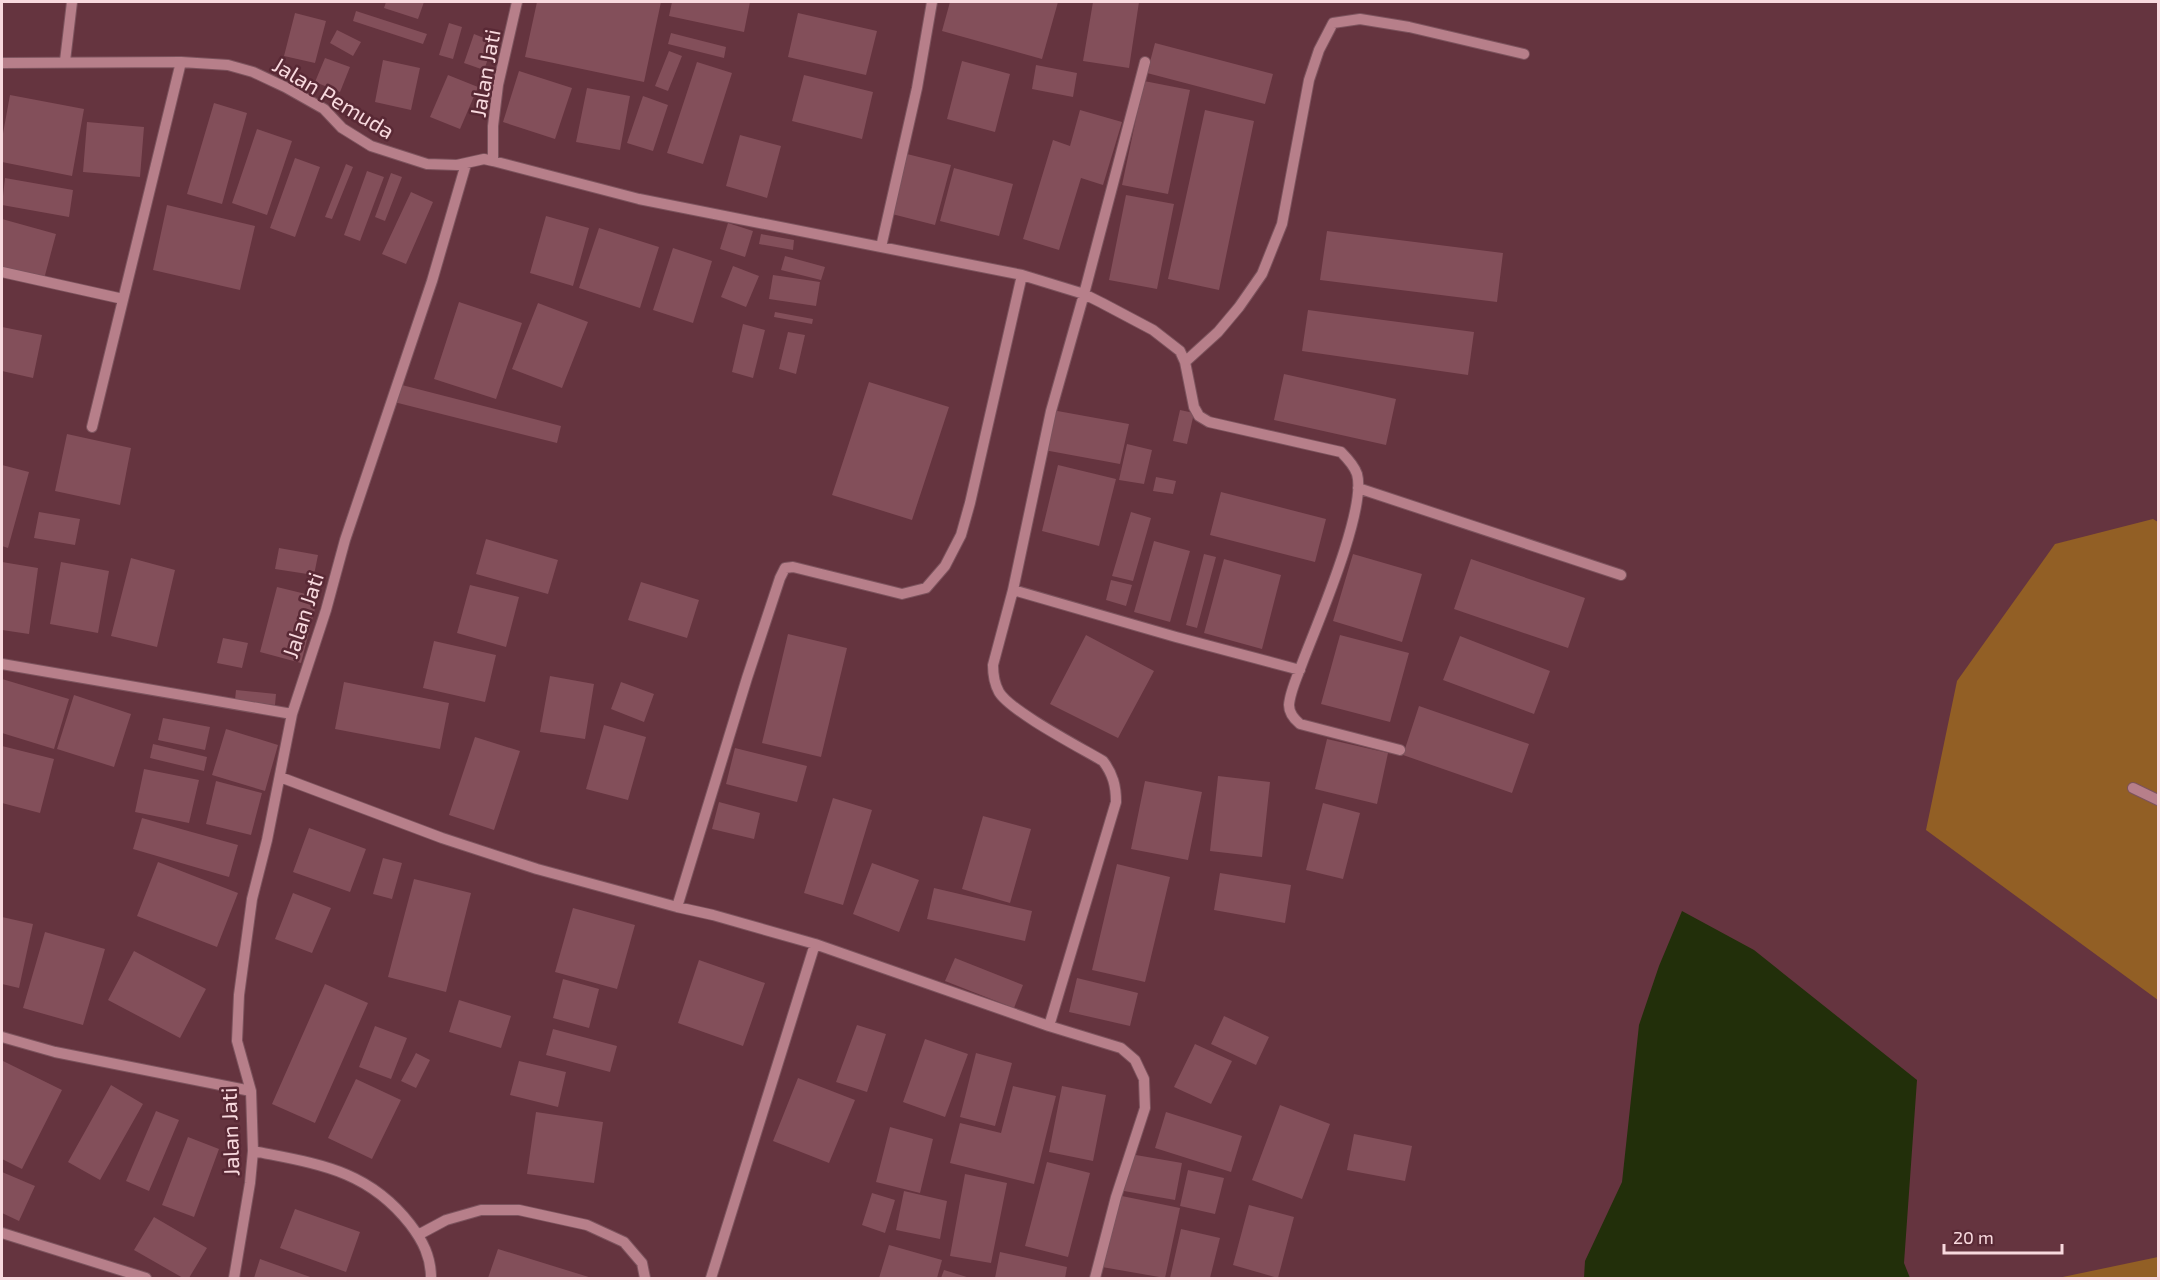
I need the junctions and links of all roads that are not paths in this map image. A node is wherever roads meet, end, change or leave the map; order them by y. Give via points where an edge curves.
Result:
1 (72, 2) edge
2 (517, 2) edge
3 (932, 2) edge
4 (1524, 54) dead end
5 (64, 61) junction
6 (182, 62) junction
7 (1145, 62) dead end
8 (2, 63) edge
9 (494, 161) junction
10 (466, 164) junction
11 (881, 247) junction
12 (2, 272) edge
13 (1022, 275) junction
14 (1084, 294) junction
15 (123, 299) junction
16 (1185, 362) junction
17 (92, 427) dead end
18 (1358, 488) junction
19 (1621, 575) dead end
20 (1013, 590) junction
21 (2, 664) edge
22 (1300, 670) junction
23 (292, 714) junction
24 (1400, 750) dead end
25 (280, 777) junction
26 (2133, 788) dead end
27 (2158, 800) edge
28 (677, 907) junction
29 (814, 944) junction
30 (1049, 1026) junction
31 (2, 1037) edge
32 (250, 1091) junction
33 (253, 1151) junction
34 (2, 1233) edge
35 (418, 1235) junction
36 (146, 1278) edge
37 (234, 1278) edge
38 (431, 1278) edge
39 (645, 1278) edge
40 (711, 1278) edge
41 (1095, 1278) edge

1 - 5 street
2 - 9 street, Jalan Jati via 498,85
3 - 11 street
4 - 16 street via 1360,19 1332,23 1309,80 1282,224 1262,274 1218,332
5 - 6 street, Jalan Pemuda
5 - 8 street, Jalan Pemuda
6 - 10 street, Jalan Pemuda via 228,65 253,72 324,110 342,128 371,147 427,164
6 - 15 street
7 - 14 street
9 - 10 street via 484,159
9 - 11 street via 639,199
10 - 23 street, Jalan Jati
11 - 13 street
12 - 15 street
13 - 14 street
13 - 28 street via 970,503 961,535 945,566 926,588 902,594 785,568
14 - 16 street via 1153,330 1180,351
14 - 20 street via 1051,411
15 - 17 street
16 - 18 street via 1199,416 1218,424 1341,452 1357,473
18 - 19 street
18 - 22 street via 1343,553
20 - 22 street
20 - 30 street via 993,665 993,678 1000,694 1103,761 1116,792
21 - 23 street
22 - 24 street via 1289,706 1300,724
23 - 25 street, Jalan Jati
25 - 28 street via 505,859
25 - 32 street, Jalan Jati via 252,898 239,995 237,1041
26 - 27 street
28 - 29 street
29 - 30 street
29 - 40 street
30 - 41 street via 1121,1048 1135,1060 1144,1079 1145,1108
31 - 32 street via 55,1052
32 - 33 street, Jalan Jati
33 - 35 street via 319,1164 368,1185 389,1199
33 - 37 street, Jalan Jati
34 - 36 street
35 - 38 street via 429,1255
35 - 39 street via 446,1220 481,1210 519,1210 587,1225 624,1242 642,1263

